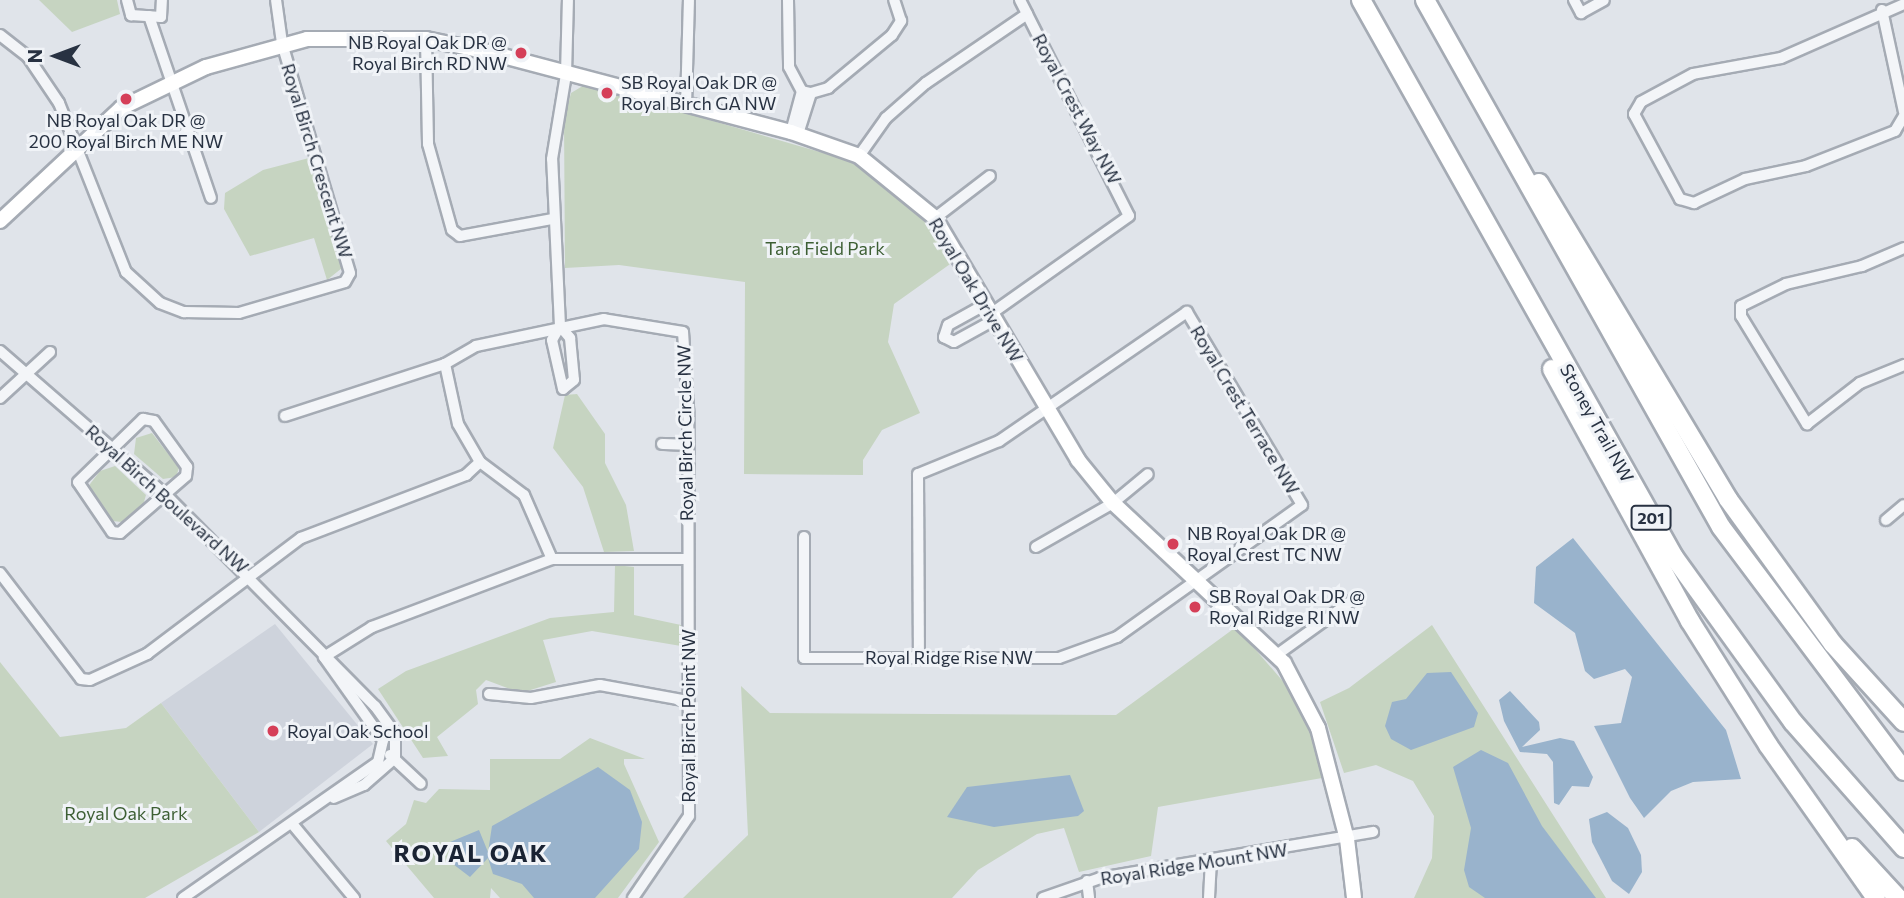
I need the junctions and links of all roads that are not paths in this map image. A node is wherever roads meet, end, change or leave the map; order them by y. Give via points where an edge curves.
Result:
1 (127, 0) edge
2 (162, 0) edge
3 (276, 0) edge
4 (568, 0) edge
5 (689, 0) edge
6 (788, 0) edge
7 (894, 0) edge
8 (1020, 0) edge
9 (1362, 0) edge
10 (1425, 0) edge
11 (1574, 0) edge
12 (1604, 0) edge
13 (1904, 4) edge
14 (1882, 10) junction
15 (1027, 14) junction
16 (149, 16) junction
17 (0, 35) edge
18 (426, 39) junction
19 (282, 43) junction
20 (566, 74) junction
21 (169, 82) junction
22 (807, 92) junction
23 (686, 106) junction
24 (1904, 114) edge
25 (794, 133) junction
26 (1505, 144) junction
27 (74, 146) junction
28 (1448, 155) junction
29 (859, 156) junction
30 (990, 176) dead end
31 (211, 198) dead end
32 (935, 218) junction
33 (553, 219) junction
34 (0, 221) edge
35 (1904, 248) edge
36 (992, 312) junction
37 (560, 326) junction
38 (0, 351) edge
39 (50, 352) dead end
40 (445, 364) junction
41 (1904, 365) edge
42 (28, 376) junction
43 (0, 398) edge
44 (1047, 409) junction
45 (285, 416) dead end
46 (662, 444) dead end
47 (687, 445) junction
48 (113, 449) junction
49 (480, 462) junction
50 (1148, 474) dead end
51 (167, 496) junction
52 (1113, 503) junction
53 (1904, 505) edge
54 (1886, 520) dead end
55 (804, 537) dead end
56 (1036, 547) dead end
57 (552, 559) junction
58 (687, 559) junction
59 (0, 573) edge
60 (249, 574) junction
61 (1193, 581) junction
62 (1353, 600) dead end
63 (1278, 654) junction
64 (324, 657) junction
65 (919, 657) junction
66 (489, 694) dead end
67 (688, 701) junction
68 (1904, 722) edge
69 (1768, 746) junction
70 (383, 752) junction
71 (395, 758) junction
72 (1900, 764) edge
73 (421, 784) dead end
74 (334, 797) junction
75 (294, 825) junction
76 (1373, 832) dead end
77 (1348, 839) junction
78 (1904, 848) edge
79 (1211, 862) junction
80 (1087, 881) junction
81 (183, 898) edge
82 (354, 898) edge
83 (633, 898) edge
84 (1043, 898) edge
85 (1089, 898) edge
86 (1209, 898) edge
87 (1354, 898) edge
88 (1876, 898) edge
89 (1898, 898) edge

1 - 16 street via 131,15
2 - 16 street via 166,11
3 - 19 street, Royal Birch Crescent NW
4 - 20 street
5 - 23 street
6 - 22 street via 789,67
7 - 22 street via 901,22 892,35 828,88
8 - 15 street
9 - 28 highway, Stoney Trail NW / 201
10 - 26 highway
11 - 12 street via 1581,13
13 - 14 street
14 - 24 street
14 - 24 street via 1780,58 1693,74 1642,102 1634,114 1680,199 1694,203 1745,179 1806,166 1895,131
15 - 29 street, Royal Crest Way NW via 926,83 887,118
15 - 36 street, Royal Crest Way NW via 1129,216
16 - 21 street
17 - 27 street, Royal Birch Crescent NW via 46,81
18 - 19 street, Royal Oak Drive NW
18 - 20 street, Royal Oak Drive NW
18 - 33 street via 428,144 452,230 460,236
19 - 21 street, Royal Oak Drive NW
19 - 27 street, Royal Birch Crescent NW via 335,213 350,273 345,282 226,315 160,303 126,272 113,250
20 - 23 street, Royal Oak Drive NW
20 - 33 street via 552,159
21 - 27 street, Royal Oak Drive NW via 121,108
21 - 31 street
22 - 25 street
23 - 25 street, Royal Oak Drive NW
25 - 29 street, Royal Oak Drive NW
26 - 68 highway via 1528,163 1728,499 1833,644
26 - 72 highway via 1721,527
27 - 34 street, Royal Oak Drive NW
28 - 69 highway via 1602,467
28 - 78 highway, Stoney Trail NW / 201 via 1674,556 1793,722
29 - 32 street, Royal Oak Drive NW
30 - 32 street
32 - 36 street, Royal Oak Drive NW
33 - 37 street
35 - 41 street via 1862,266 1786,284 1741,306 1741,316 1784,396 1807,424 1860,383
36 - 44 street, Royal Oak Drive NW
37 - 37 street via 552,340 562,389 573,380 570,338
37 - 40 street, Royal Birch Circle NW via 477,346
37 - 47 street, Royal Birch Circle NW via 604,318 683,332
38 - 42 street, Royal Birch Boulevard NW
39 - 42 street
40 - 45 street, Royal Birch Circle NW
40 - 49 street via 457,424
42 - 43 street
42 - 48 street, Royal Birch Boulevard NW
44 - 52 street, Royal Oak Drive NW
44 - 61 street, Royal Crest Terrace NW via 1187,312 1302,505
44 - 65 street via 999,441 918,474
46 - 47 street
47 - 58 street, Royal Birch Circle NW
48 - 51 street, Royal Birch Boulevard NW
48 - 51 street via 143,419 154,421 187,467
48 - 51 street via 77,489 112,532 120,533
49 - 57 street via 524,495
49 - 60 street via 466,475 324,527
50 - 52 street
51 - 60 street, Royal Birch Boulevard NW
52 - 56 street
52 - 61 street, Royal Oak Drive NW
53 - 54 street
55 - 65 street, Royal Ridge Rise NW via 804,658
57 - 58 street
57 - 64 street via 372,626
58 - 67 street, Royal Birch Point NW
59 - 60 street via 81,679 90,680 147,653
60 - 64 street, Royal Birch Boulevard NW
61 - 63 street, Royal Oak Drive NW
61 - 65 street, Royal Ridge Rise NW via 1090,650 1059,658
62 - 63 street
63 - 77 street, Royal Oak Drive NW via 1318,728
64 - 70 street, Royal Birch Boulevard NW via 383,740
64 - 71 street, Royal Birch Boulevard NW via 342,668 395,734
66 - 67 street via 531,698 600,685
67 - 83 street, Royal Birch Point NW via 689,816
69 - 88 highway
69 - 89 highway
70 - 71 street
70 - 74 street
71 - 73 street
71 - 74 street via 364,785
74 - 75 street
75 - 81 street
75 - 82 street
76 - 77 street, Royal Ridge Mount NW
77 - 79 street, Royal Ridge Mount NW
77 - 87 street, Royal Oak Drive NW
79 - 80 street, Royal Ridge Mount NW
79 - 86 street
80 - 84 street, Royal Ridge Mount NW
80 - 85 street

